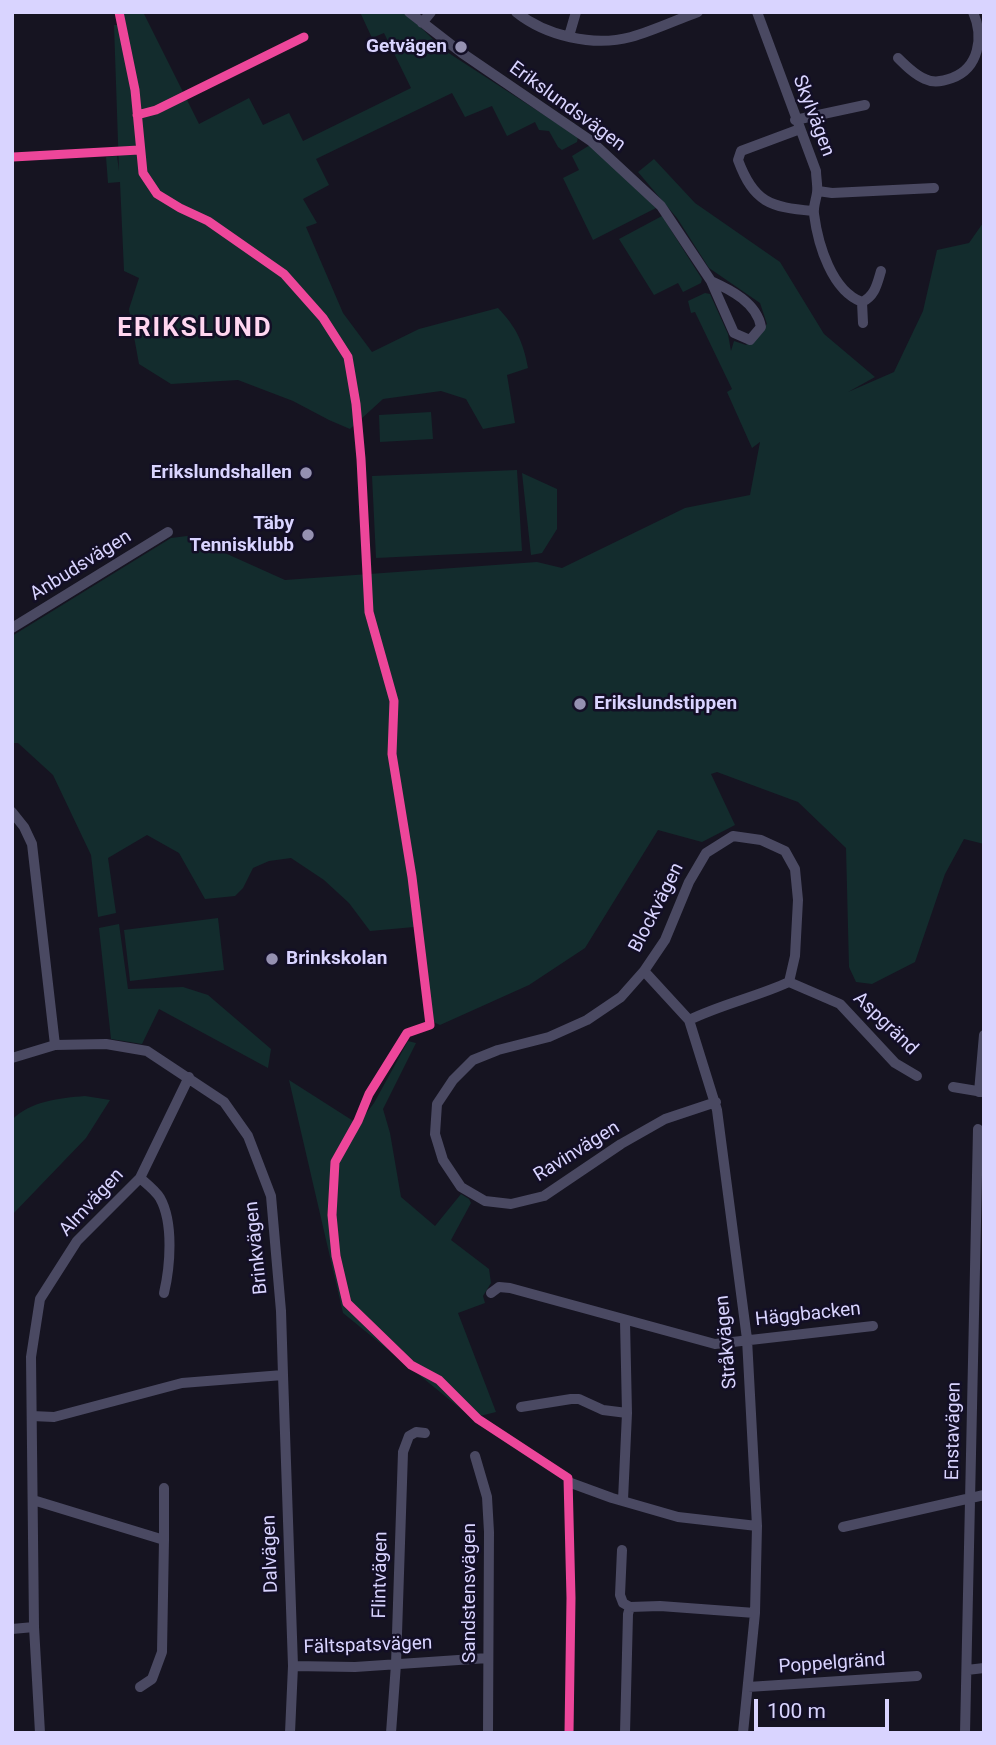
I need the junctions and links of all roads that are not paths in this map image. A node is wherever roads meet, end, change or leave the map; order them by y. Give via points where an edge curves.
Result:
1 (409, 12) edge
2 (431, 12) edge
3 (516, 12) edge
4 (576, 12) edge
5 (698, 12) edge
6 (757, 12) edge
7 (973, 12) edge
8 (422, 23) junction
9 (569, 36) junction
10 (898, 58) dead end
11 (865, 105) dead end
12 (798, 125) junction
13 (934, 188) dead end
14 (818, 191) junction
15 (813, 211) junction
16 (881, 271) dead end
17 (711, 281) junction
18 (862, 302) junction
19 (863, 323) dead end
20 (168, 532) dead end
21 (12, 628) edge
22 (12, 812) edge
23 (644, 971) junction
24 (789, 982) junction
25 (689, 1020) junction
26 (984, 1035) edge
27 (55, 1045) junction
28 (12, 1058) edge
29 (917, 1076) dead end
30 (189, 1077) junction
31 (953, 1087) dead end
32 (981, 1092) edge
33 (716, 1102) junction
34 (978, 1129) dead end
35 (141, 1178) junction
36 (164, 1293) dead end
37 (491, 1293) dead end
38 (979, 1313) edge
39 (625, 1321) junction
40 (873, 1326) dead end
41 (747, 1339) junction
42 (283, 1375) junction
43 (521, 1407) dead end
44 (626, 1413) junction
45 (32, 1416) junction
46 (425, 1433) dead end
47 (475, 1455) dead end
48 (571, 1483) dead end
49 (164, 1488) dead end
50 (984, 1495) edge
51 (971, 1499) junction
52 (33, 1500) junction
53 (623, 1500) junction
54 (757, 1526) junction
55 (843, 1527) dead end
56 (164, 1540) junction
57 (622, 1550) dead end
58 (630, 1607) junction
59 (755, 1613) junction
60 (34, 1627) junction
61 (12, 1629) edge
62 (488, 1658) junction
63 (396, 1664) junction
64 (293, 1666) junction
65 (984, 1668) edge
66 (967, 1670) junction
67 (917, 1676) dead end
68 (140, 1687) dead end
69 (748, 1687) junction
70 (40, 1733) edge
71 (289, 1733) edge
72 (391, 1733) edge
73 (488, 1733) edge
74 (625, 1733) edge
75 (743, 1733) edge
76 (965, 1733) edge

1 - 8 street, Erikslundsvägen
2 - 8 street
3 - 9 street via 544,30
4 - 9 street
5 - 9 street via 627,38
6 - 12 street, Skylvägen
7 - 10 street via 980,36 972,64 959,76 926,80
8 - 17 street, Erikslundsvägen via 591,141 661,206
11 - 12 street
12 - 14 street, Skylvägen via 816,171
12 - 15 street via 741,151 737,160 761,199 777,207
13 - 14 street
14 - 15 street, Skylvägen
15 - 18 street, Skylvägen via 818,237 839,286
16 - 18 street via 875,292
17 - 17 street, Erikslundsvägen via 734,333 750,340 761,327 760,318 733,291
18 - 19 street
20 - 21 street, Anbudsvägen
22 - 27 street via 32,844
23 - 24 street, Blockvägen via 665,940 706,853 733,836 761,840 785,851 794,869 798,900
23 - 25 street, Stråkvägen
23 - 33 street, Ravinvägen via 621,997 587,1020 473,1060 437,1104 435,1134 443,1160 461,1186 485,1201 511,1204 544,1196 665,1119
24 - 25 street
24 - 29 street, Aspgränd via 840,1004 895,1063
25 - 33 street, Stråkvägen
26 - 32 street
27 - 28 street, Brinkvägen
27 - 30 street, Brinkvägen via 106,1044 147,1051
30 - 35 street, Almvägen
30 - 42 street, Brinkvägen via 224,1102 248,1136 271,1196
31 - 32 street
33 - 41 street, Stråkvägen
34 - 38 street, Enstavägen
35 - 36 street via 160,1198 166,1216 170,1266
35 - 45 street, Almvägen via 77,1241 40,1299 31,1357
37 - 39 street, Häggbacken via 499,1287 510,1288
38 - 51 street, Enstavägen
39 - 41 street, Häggbacken via 715,1344
39 - 44 street
40 - 41 street, Häggbacken
41 - 54 street, Stråkvägen
42 - 45 street via 181,1383 54,1417
42 - 64 street, Dalvägen
43 - 44 street via 579,1399
44 - 53 street
45 - 52 street, Almvägen
46 - 63 street, Flintvägen via 410,1436 403,1452
47 - 62 street, Sandstensvägen via 487,1497
48 - 53 street
49 - 56 street
50 - 51 street
51 - 55 street
51 - 66 street, Enstavägen
52 - 56 street
52 - 60 street, Almvägen
53 - 54 street via 678,1517
54 - 59 street, Stråkvägen
56 - 68 street via 162,1652 152,1679
57 - 58 street via 620,1595
58 - 59 street
58 - 74 street
59 - 69 street, Stråkvägen
60 - 61 street
60 - 70 street, Almvägen
62 - 63 street, Fältspatsvägen
62 - 73 street, Sandstensvägen
63 - 64 street, Fältspatsvägen
63 - 72 street, Flintvägen
64 - 71 street, Dalvägen
65 - 66 street
66 - 76 street, Enstavägen
67 - 69 street, Poppelgränd
69 - 75 street, Stråkvägen

